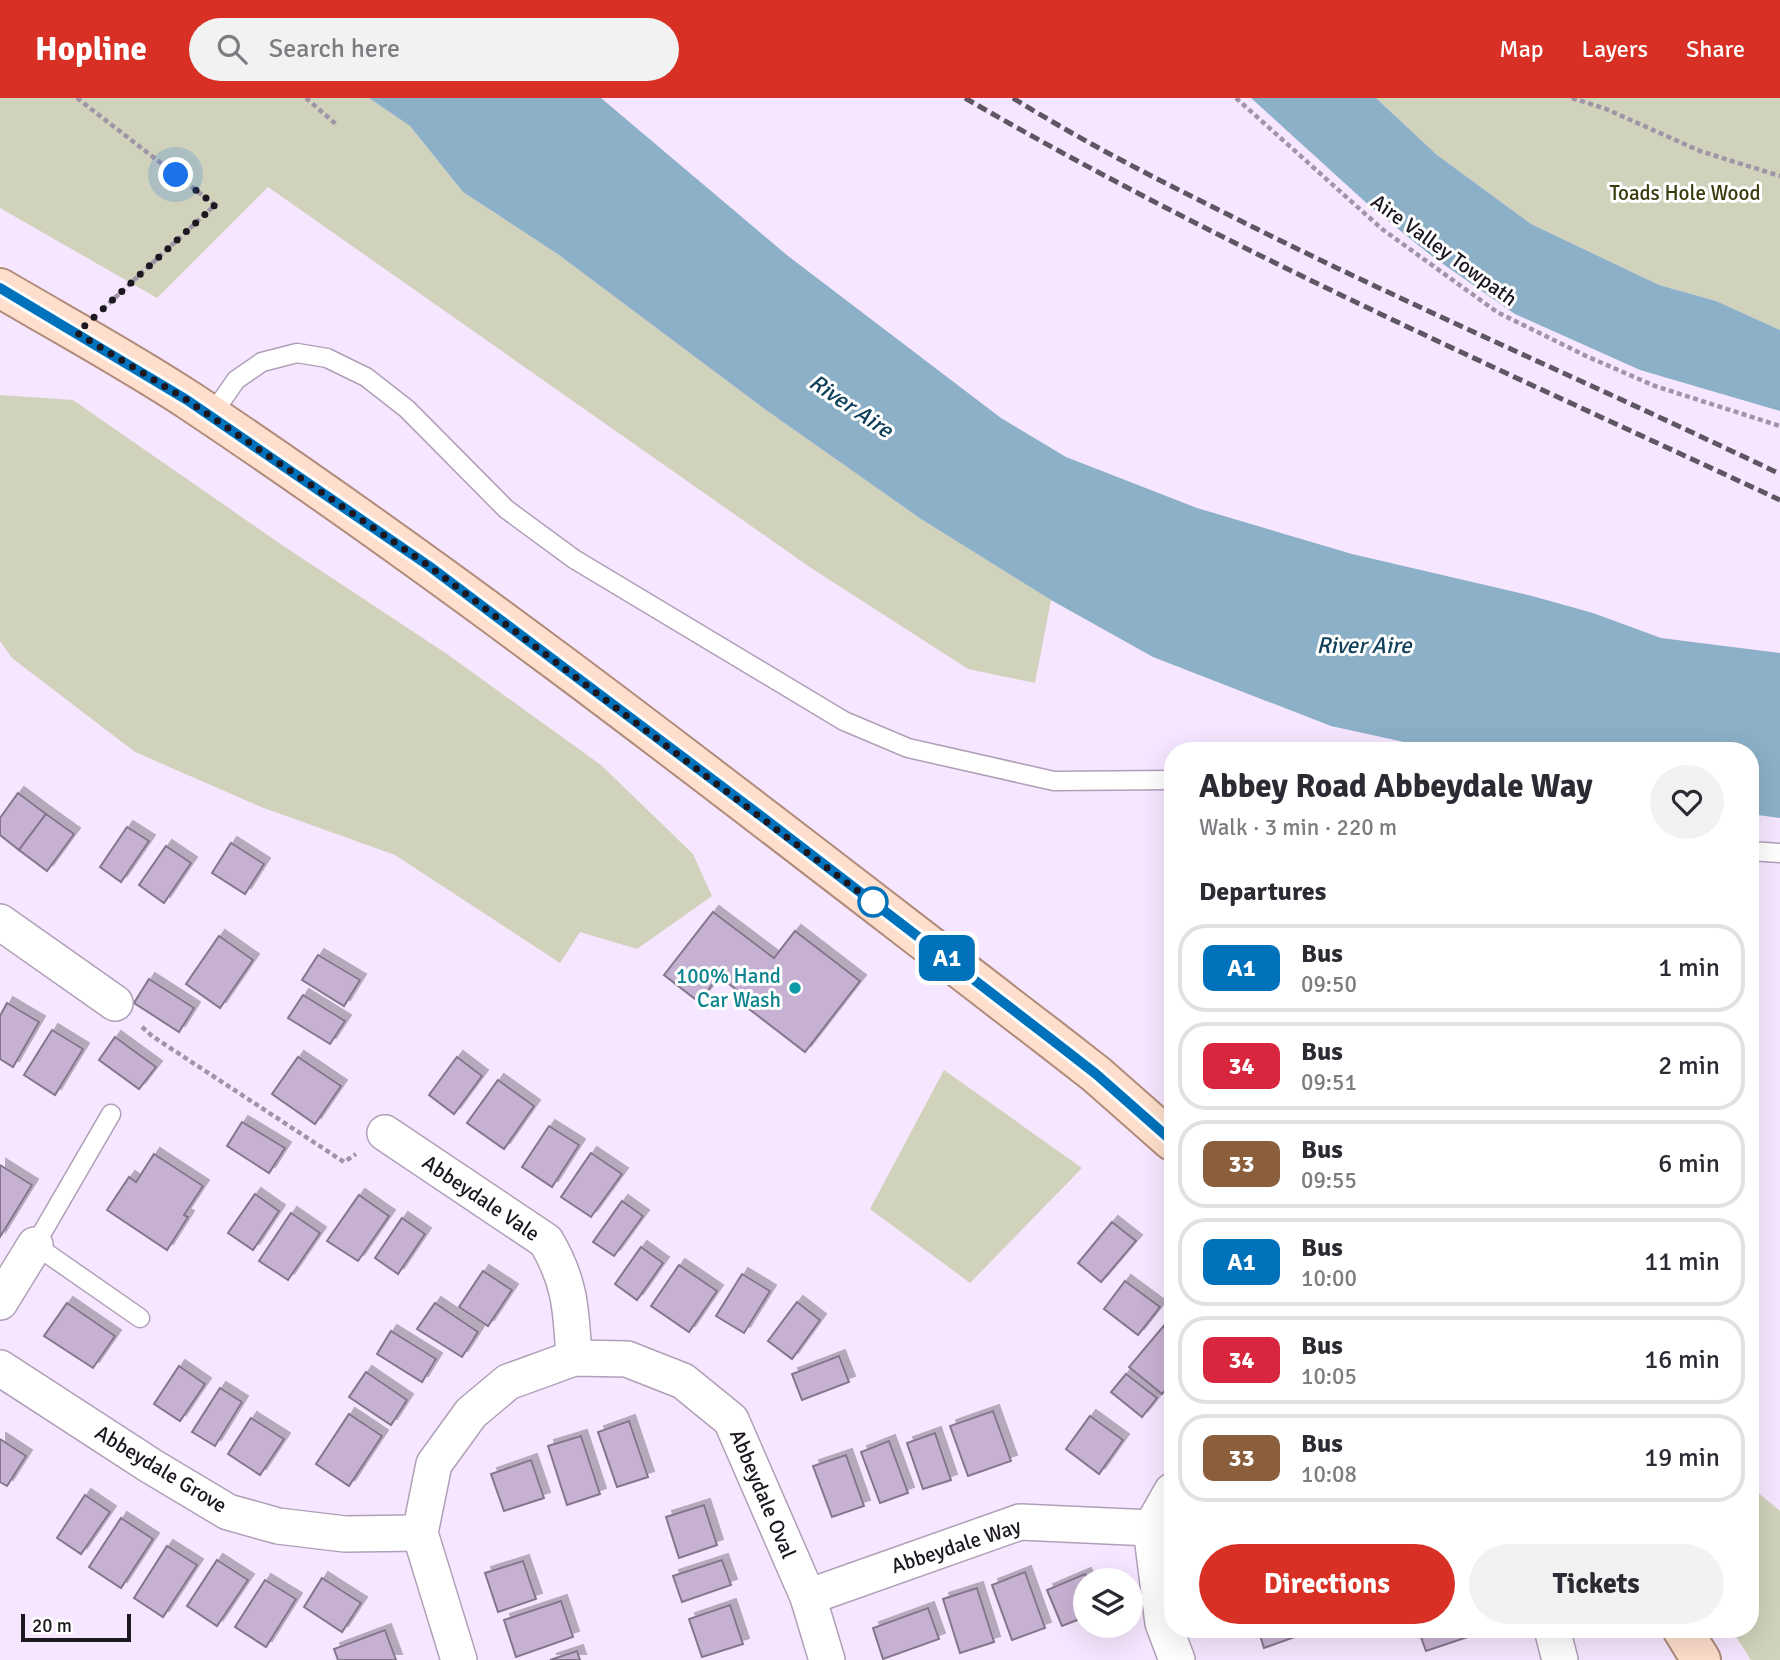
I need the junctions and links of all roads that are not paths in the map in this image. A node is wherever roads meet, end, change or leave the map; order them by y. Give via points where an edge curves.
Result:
1 (0, 288) edge
2 (211, 416) junction
3 (1164, 780) edge
4 (1759, 852) edge
5 (1780, 853) edge
6 (0, 922) edge
7 (115, 1003) road end
8 (111, 1114) dead end
9 (385, 1133) road end
10 (1164, 1134) edge
11 (35, 1245) junction
12 (0, 1303) edge
13 (140, 1318) dead end
14 (575, 1358) junction
15 (0, 1368) edge
16 (1164, 1505) edge
17 (1151, 1528) junction
18 (420, 1533) junction
19 (808, 1597) junction
20 (1164, 1626) edge
21 (1169, 1638) edge
22 (1554, 1638) edge
23 (1688, 1638) edge
24 (459, 1660) edge
25 (827, 1660) edge
26 (1177, 1660) edge
27 (1560, 1660) edge
28 (1701, 1660) edge

1 - 2 main road
2 - 3 lane via 236,380 262,362 297,353 327,358 366,377 407,409 506,509 574,559 844,721 908,748 1054,782
2 - 10 main road via 429,566 1078,1060
4 - 5 lane
6 - 7 street
8 - 11 lane
9 - 14 street, Abbeydale Vale via 546,1241 570,1295
11 - 12 street
11 - 13 lane
14 - 18 street, Abbeydale Oval via 508,1382 471,1413 433,1464
14 - 19 street, Abbeydale Oval via 627,1359 683,1381 731,1420
15 - 18 street, Abbeydale Grove via 228,1512 278,1525 345,1534
16 - 17 street
17 - 19 street, Abbeydale Way via 1020,1522
17 - 20 street
18 - 24 street, Abbeydale Oval
19 - 25 street, Abbeydale Oval
21 - 26 street
22 - 27 street
23 - 28 main road

